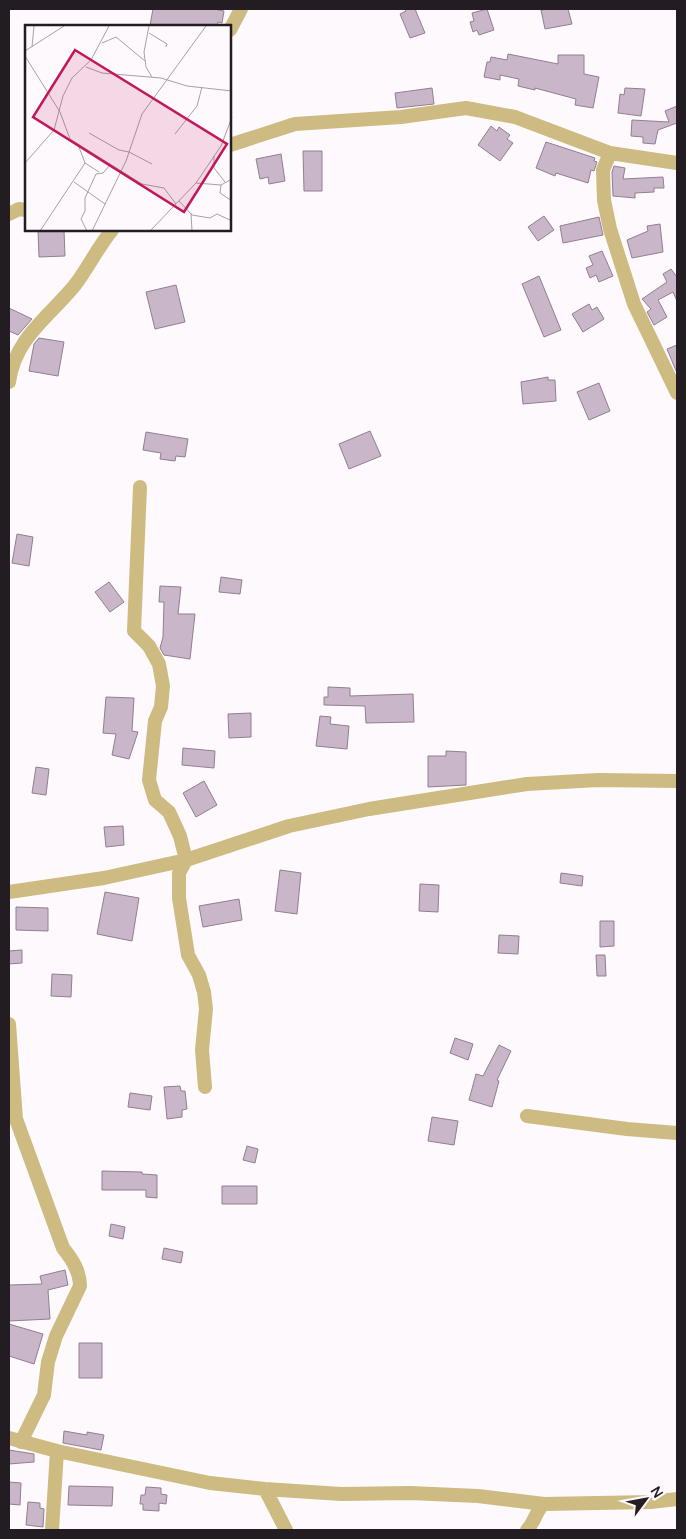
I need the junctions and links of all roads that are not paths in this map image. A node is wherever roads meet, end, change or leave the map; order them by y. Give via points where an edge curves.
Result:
1 (241, 9) edge
2 (231, 28) edge
3 (231, 145) edge
4 (610, 153) junction
5 (677, 163) edge
6 (25, 210) edge
7 (9, 214) edge
8 (111, 231) edge
9 (9, 382) edge
10 (677, 393) edge
11 (140, 487) dead end
12 (677, 781) edge
13 (186, 860) junction
14 (9, 892) edge
15 (9, 1024) edge
16 (205, 1087) dead end
17 (527, 1116) dead end
18 (677, 1133) edge
19 (15, 1440) edge
20 (57, 1452) junction
21 (265, 1489) junction
22 (677, 1499) edge
23 (544, 1504) junction
24 (52, 1530) edge
25 (286, 1530) edge
26 (527, 1530) edge

1 - 2 street
3 - 4 street via 295,124 401,117 466,108 515,117
4 - 5 street
4 - 10 street via 603,170 610,230 634,304
6 - 7 street
8 - 9 street via 76,284 19,347
11 - 13 street via 134,631 149,646 159,664 163,686 161,707 155,721 149,780 155,800 169,812
12 - 13 street via 598,780 527,784 423,800 289,826
13 - 14 street via 104,878
13 - 16 street via 179,873 179,898 188,955 204,992 206,1009 202,1050
15 - 19 street via 16,1119 63,1248 72,1258 80,1278 80,1286 50,1351 44,1395
17 - 18 street
19 - 20 street
20 - 21 street via 210,1483
20 - 24 street
21 - 23 street via 478,1496
21 - 25 street
22 - 23 street
23 - 26 street

